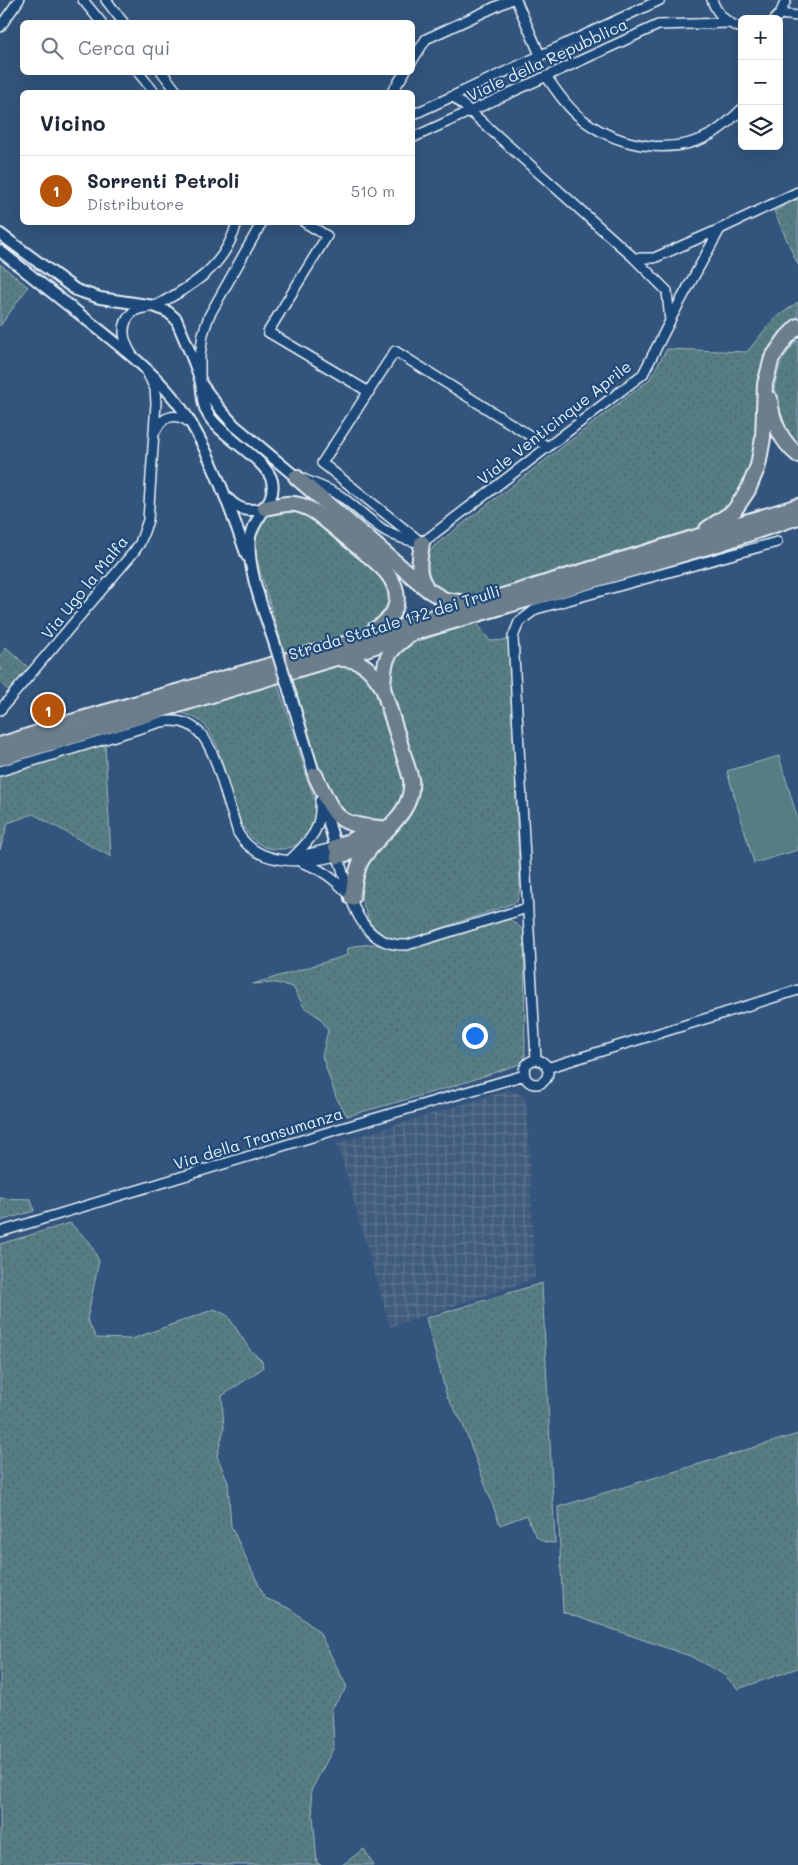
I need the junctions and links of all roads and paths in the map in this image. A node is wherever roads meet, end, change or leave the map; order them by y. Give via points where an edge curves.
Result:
1 (18, 0) edge
2 (83, 0) edge
3 (106, 0) edge
4 (510, 0) edge
5 (516, 0) edge
6 (660, 0) edge
7 (712, 0) edge
8 (786, 0) edge
9 (778, 15) edge
10 (783, 16) edge
11 (798, 16) edge
12 (99, 20) edge
13 (121, 20) edge
14 (728, 23) junction
15 (0, 27) edge
16 (738, 27) edge
17 (415, 56) edge
18 (540, 56) junction
19 (140, 75) edge
20 (164, 75) edge
21 (403, 75) edge
22 (546, 76) junction
23 (152, 90) edge
24 (176, 90) edge
25 (393, 90) edge
26 (454, 96) junction
27 (470, 111) junction
28 (738, 112) edge
29 (415, 114) edge
30 (415, 137) edge
31 (798, 192) edge
32 (236, 225) edge
33 (260, 225) edge
34 (309, 225) edge
35 (720, 229) junction
36 (0, 234) edge
37 (12, 243) junction
38 (2, 252) edge
39 (634, 258) junction
40 (154, 306) junction
41 (670, 321) junction
42 (798, 326) edge
43 (798, 335) edge
44 (132, 356) junction
45 (146, 369) junction
46 (200, 382) junction
47 (369, 392) junction
48 (189, 422) junction
49 (154, 436) junction
50 (548, 447) junction
51 (798, 455) edge
52 (296, 477) junction
53 (222, 490) junction
54 (798, 506) edge
55 (265, 508) junction
56 (798, 517) edge
57 (693, 538) junction
58 (777, 542) dead end
59 (422, 543) junction
60 (251, 568) junction
61 (428, 590) junction
62 (480, 602) junction
63 (416, 632) junction
64 (355, 641) junction
65 (326, 661) junction
66 (383, 688) junction
67 (0, 710) edge
68 (0, 745) edge
69 (0, 758) edge
70 (0, 771) edge
71 (317, 781) junction
72 (387, 825) junction
73 (374, 842) junction
74 (337, 852) junction
75 (290, 859) junction
76 (352, 898) junction
77 (528, 908) junction
78 (798, 990) edge
79 (536, 1060) junction
80 (547, 1068) junction
81 (525, 1075) junction
82 (0, 1232) edge

1 - 15 street
2 - 12 street
3 - 13 street
4 - 17 street via 426,39
5 - 18 street
6 - 18 street, Viale della Repubblica
7 - 14 street via 718,14
8 - 9 street
10 - 11 street
14 - 16 street
14 - 22 street, Viale della Repubblica via 658,25
18 - 26 street, Viale della Repubblica
19 - 23 street
20 - 24 street
21 - 25 street
22 - 27 street, Viale della Repubblica
22 - 28 street via 585,121 613,137 643,145 678,146 698,140 713,133
26 - 27 street
26 - 29 street, Viale della Repubblica
27 - 30 street, Viale della Repubblica
27 - 39 street
31 - 35 street
32 - 40 street via 230,241 206,275
33 - 46 street via 209,316 202,342
34 - 47 street via 327,236 268,332
35 - 39 street via 654,258
35 - 41 street, Viale Venticinque Aprile
36 - 37 street
37 - 38 street
37 - 40 street via 84,294
38 - 44 street
39 - 41 street via 667,291
40 - 44 street via 135,310 127,320 124,340
40 - 46 street via 176,319
41 - 50 street, Viale Venticinque Aprile via 643,374
42 - 57 highway via 772,358 765,384 763,438 758,466 748,490 734,511
43 - 51 highway via 777,362 770,394 779,431
44 - 45 street
45 - 48 street via 176,402
45 - 49 street, Via Ugo la Malfa via 156,395
46 - 52 street via 234,425
46 - 55 street via 209,417 269,474 272,489
47 - 50 street via 395,351
47 - 59 street via 322,463
48 - 49 street via 180,417 167,418 158,426
48 - 53 street
49 - 67 street, Via Ugo la Malfa via 149,508 140,542
50 - 59 street, Viale Venticinque Aprile
52 - 59 street via 330,490 378,528 396,537
52 - 61 highway
53 - 55 street via 237,508 248,511
53 - 60 street
54 - 57 highway, Strada Statale 172 dei Trulli
55 - 60 street via 250,534
55 - 64 highway via 287,503 305,505 390,576 397,594 392,615 382,626
56 - 63 highway, Strada Statale 172 dei Trulli via 721,543
57 - 62 highway, Strada Statale 172 dei Trulli
58 - 77 street via 536,609 519,622 513,637
59 - 61 highway via 420,578
60 - 71 street, bridge
61 - 62 highway via 444,600
62 - 64 highway, Strada Statale 172 dei Trulli
63 - 65 highway, Strada Statale 172 dei Trulli
63 - 66 highway via 398,644 387,658
64 - 68 highway, Strada Statale 172 dei Trulli
65 - 66 highway via 358,661 371,670
65 - 69 highway, Strada Statale 172 dei Trulli
66 - 72 highway via 412,787 406,808
70 - 75 street via 161,722 188,724 207,740 243,840 260,854
71 - 72 highway via 337,816 358,826
71 - 74 street
71 - 75 street via 318,826
72 - 73 highway
72 - 74 highway
73 - 74 highway via 360,850
73 - 76 highway via 360,864
74 - 75 street via 314,861
74 - 76 street
75 - 76 street via 321,870
76 - 77 street via 368,931 387,944 398,945 418,942
77 - 79 street
78 - 80 street
79 - 80 street
79 - 81 street via 527,1065
80 - 81 street via 547,1077 540,1083 531,1082
81 - 82 street, Via della Transumanza

